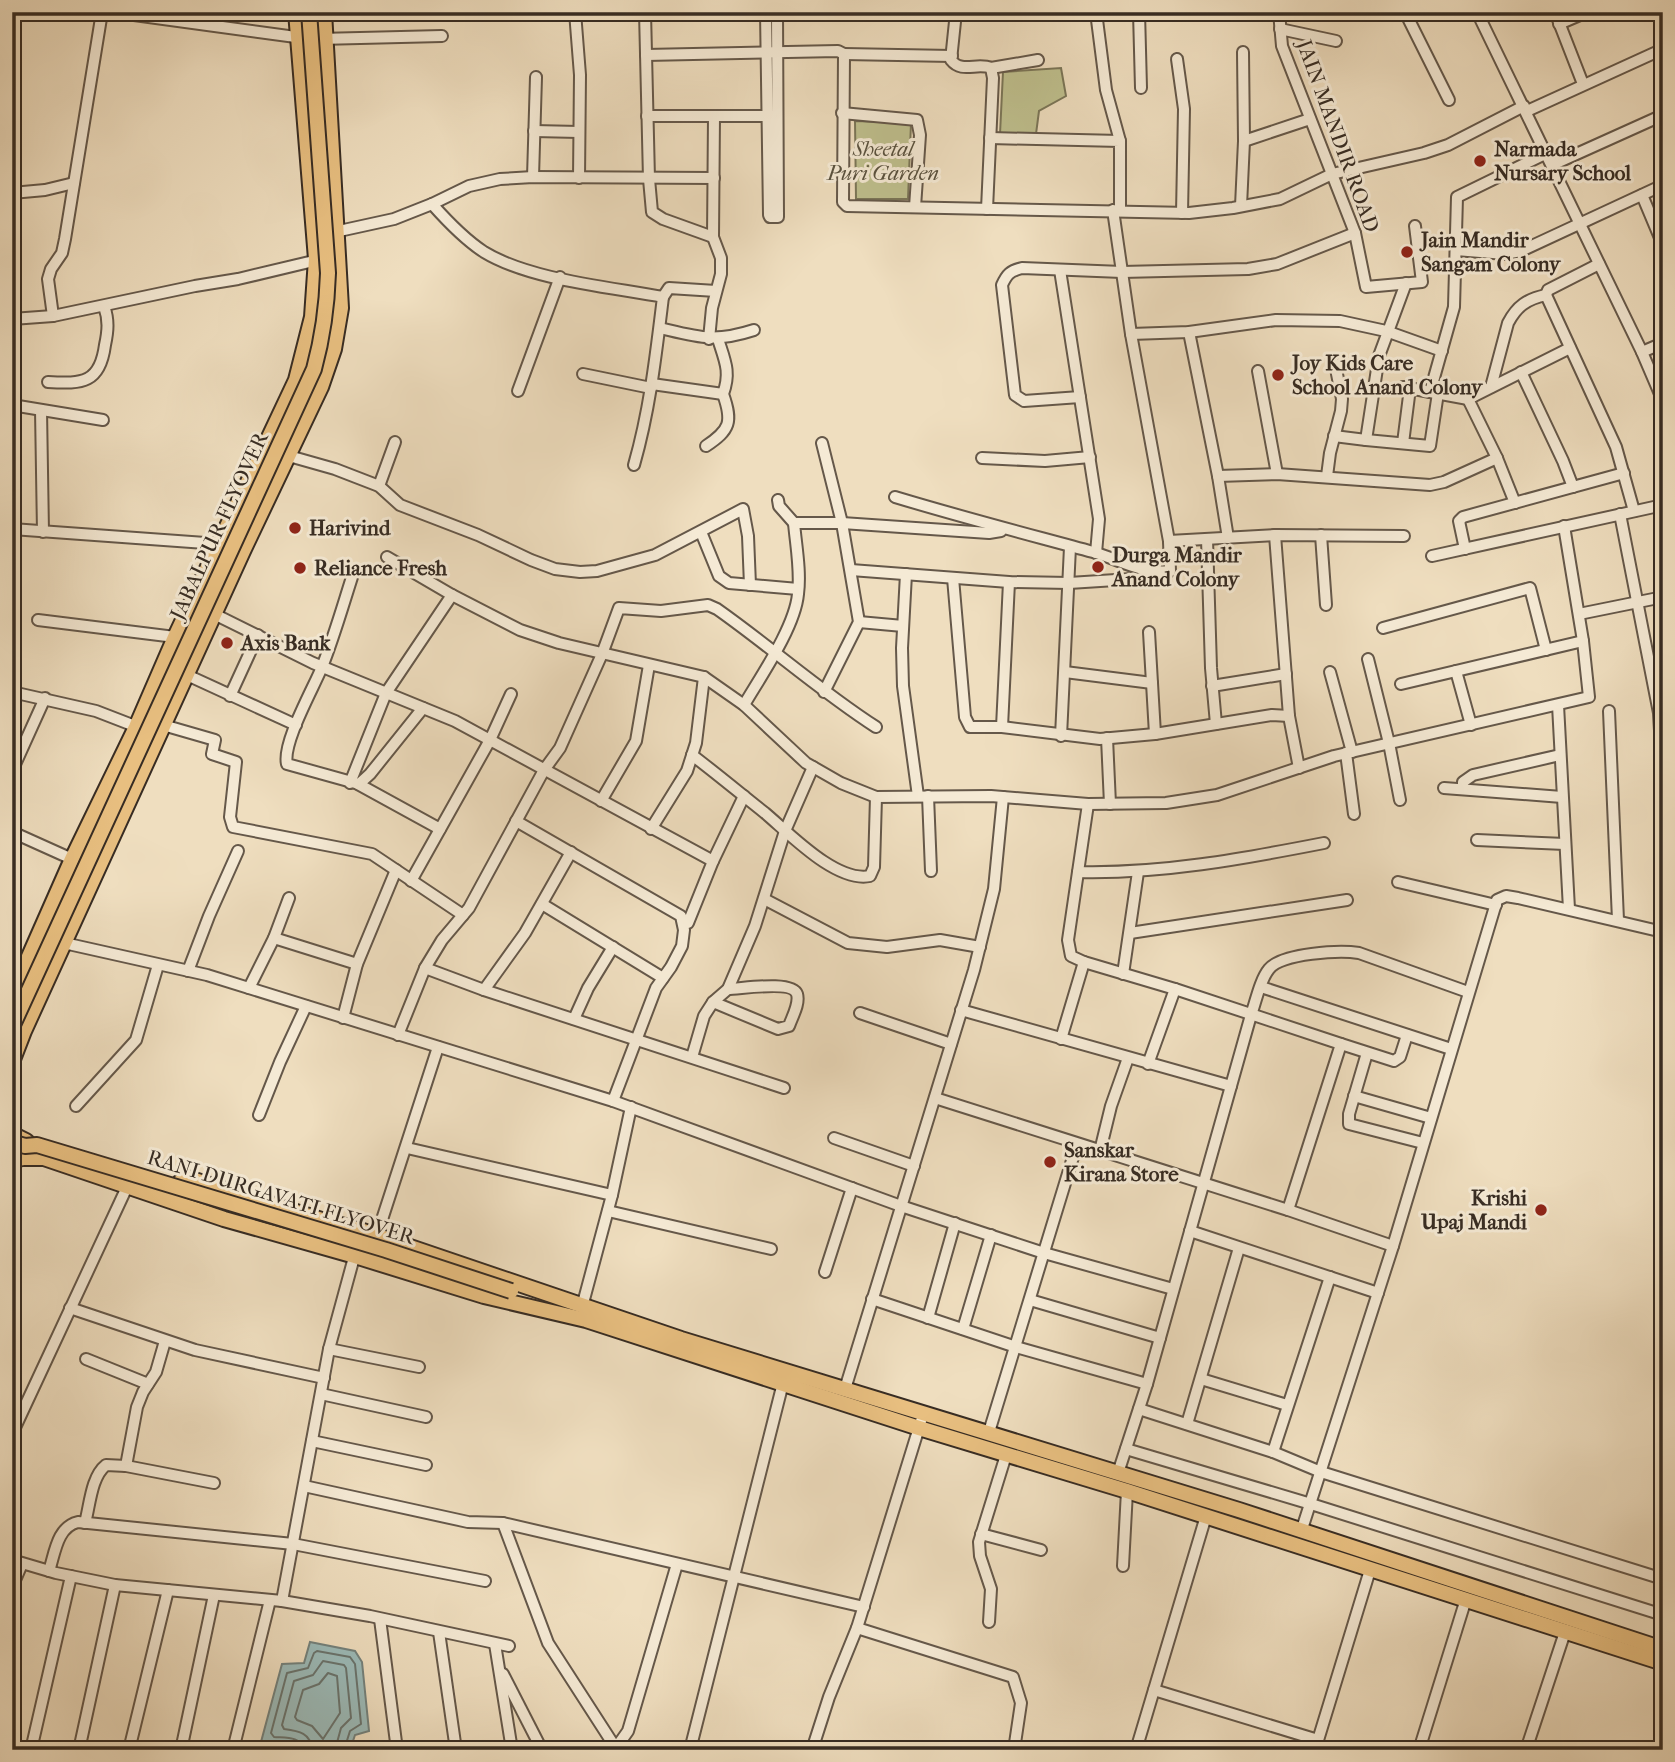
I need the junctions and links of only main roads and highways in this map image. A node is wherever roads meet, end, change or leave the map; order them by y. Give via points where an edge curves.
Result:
1 (296, 12) edge
2 (309, 12) edge
3 (324, 12) edge
4 (12, 995) edge
5 (12, 1027) edge
6 (12, 1062) edge
7 (12, 1133) edge
8 (12, 1144) edge
9 (40, 1152) junction
10 (12, 1160) edge
11 (163, 1199) junction
12 (511, 1292) junction
13 (541, 1292) junction
14 (531, 1307) junction
15 (785, 1378) junction
16 (1663, 1649) edge
17 (1663, 1663) edge

1 - 4 main road via 316,260 312,317 296,380
2 - 5 main road, JABALPUR FLYOVER, bridge via 328,273 323,334 314,369
3 - 6 main road via 340,259 341,308 334,349 321,387
7 - 9 main road, RANI DURGAVATI FLYOVER via 29,1137
8 - 9 main road, RANI DURGAVATI FLYOVER, bridge
9 - 10 main road
9 - 11 main road
9 - 12 main road, RANI DURGAVATI FLYOVER, bridge via 386,1250
11 - 13 main road via 185,1177 377,1235
11 - 14 main road
12 - 13 main road, RANI DURGAVATI FLYOVER
12 - 14 main road, RANI DURGAVATI FLYOVER
13 - 15 main road
14 - 15 main road
15 - 16 main road via 845,1389 989,1432
15 - 17 main road via 919,1428 1127,1490

